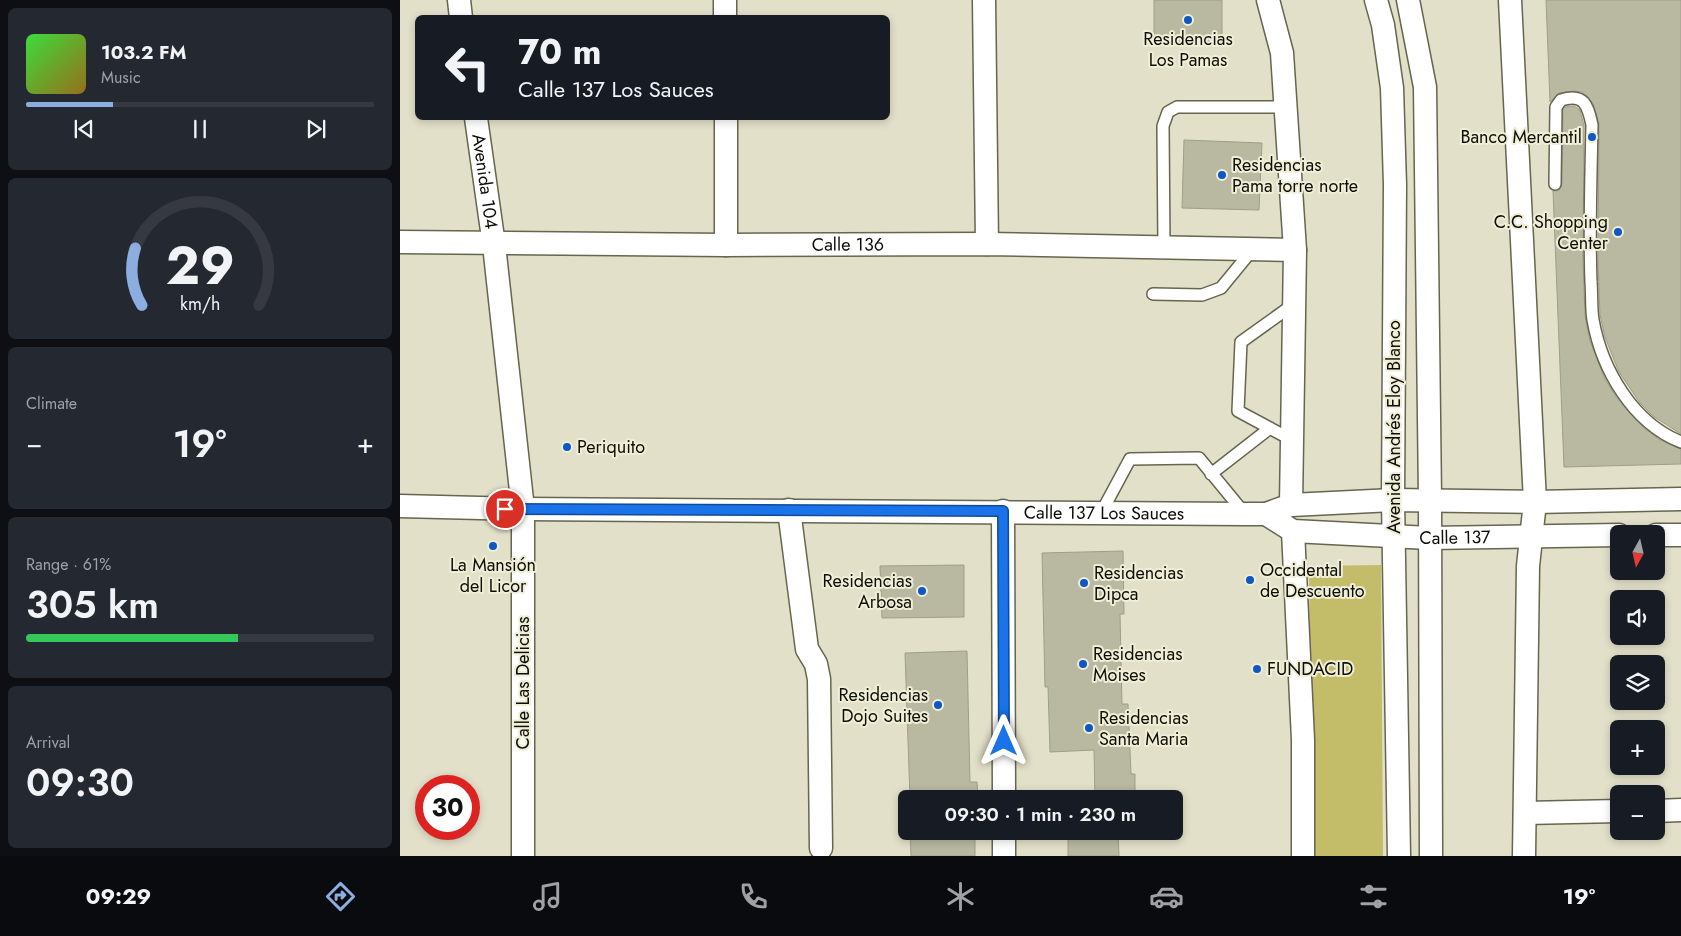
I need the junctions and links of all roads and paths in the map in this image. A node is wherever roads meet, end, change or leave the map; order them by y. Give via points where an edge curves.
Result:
1 (459, 0) edge
2 (725, 0) edge
3 (984, 0) edge
4 (1268, 0) edge
5 (1376, 0) edge
6 (1408, 0) edge
7 (1510, 0) edge
8 (461, 15) edge
9 (725, 15) edge
10 (1286, 107) junction
11 (476, 120) edge
12 (726, 120) edge
13 (1555, 184) dead end
14 (400, 242) edge
15 (494, 244) junction
16 (987, 244) junction
17 (726, 245) junction
18 (1164, 248) junction
19 (1253, 249) junction
20 (1295, 250) junction
21 (1153, 294) dead end
22 (1294, 304) junction
23 (1270, 428) junction
24 (1292, 440) junction
25 (1681, 442) edge
26 (1212, 474) junction
27 (1681, 498) edge
28 (1430, 499) junction
29 (1393, 500) junction
30 (1535, 502) junction
31 (1291, 505) junction
32 (400, 506) edge
33 (523, 509) junction
34 (790, 510) junction
35 (1003, 511) junction
36 (1101, 512) junction
37 (1256, 514) junction
38 (1293, 531) junction
39 (1610, 535) edge
40 (1665, 535) edge
41 (1681, 535) edge
42 (1394, 536) junction
43 (1531, 536) junction
44 (1429, 538) junction
45 (1004, 790) edge
46 (1681, 810) edge
47 (1610, 811) edge
48 (1665, 811) edge
49 (1525, 813) junction
50 (1004, 840) edge
51 (821, 848) dead end
52 (523, 856) edge
53 (1004, 856) edge
54 (1302, 856) edge
55 (1399, 856) edge
56 (1431, 856) edge
57 (1524, 856) edge

1 - 8 street
2 - 9 street
3 - 16 street
4 - 10 street via 1282,53
5 - 29 street, Avenida Andrés Eloy Blanco via 1383,24 1392,88 1395,185
6 - 28 street, Avenida Andrés Eloy Blanco via 1425,87
7 - 30 street
10 - 18 lane via 1177,107 1168,112 1163,126
10 - 20 street
11 - 15 street, Avenida 104
12 - 17 street
13 - 25 lane via 1556,107 1561,100 1571,97 1582,100 1592,125 1590,260 1594,320 1608,367 1634,411 1662,435
14 - 15 street, Calle 136
15 - 17 street, Calle 136
15 - 33 street, Avenida 104
16 - 17 street, Calle 136
16 - 18 street, Calle 136
18 - 19 street, Calle 136
19 - 20 street, Calle 136
19 - 21 lane via 1221,288 1202,295
20 - 22 street
22 - 23 lane via 1241,344 1239,412
22 - 24 street
23 - 24 lane
23 - 26 lane
24 - 31 street
26 - 36 lane via 1199,458 1130,459
26 - 37 lane
27 - 30 street
28 - 29 street
28 - 30 street
28 - 44 street, Avenida Andrés Eloy Blanco
29 - 31 street
29 - 42 street, Avenida Andrés Eloy Blanco
30 - 43 street
31 - 37 street
32 - 33 street, Calle 137 Los Sauces
33 - 34 street, Calle 137 Los Sauces
33 - 52 street, Calle Las Delicias
34 - 35 street, Calle 137 Los Sauces
34 - 51 street via 807,649 816,664 819,679
35 - 36 street, Calle 137 Los Sauces
35 - 45 street
36 - 37 street, Calle 137 Los Sauces
37 - 38 street, Calle 137
38 - 42 street, Calle 137
38 - 54 street via 1303,740
39 - 43 street, Calle 137
40 - 41 street
42 - 44 street, Calle 137
42 - 55 street, Avenida Andrés Eloy Blanco
43 - 44 street, Calle 137
43 - 49 street
44 - 56 street, Avenida Andrés Eloy Blanco
46 - 48 street
47 - 49 street
49 - 57 street
50 - 53 street

